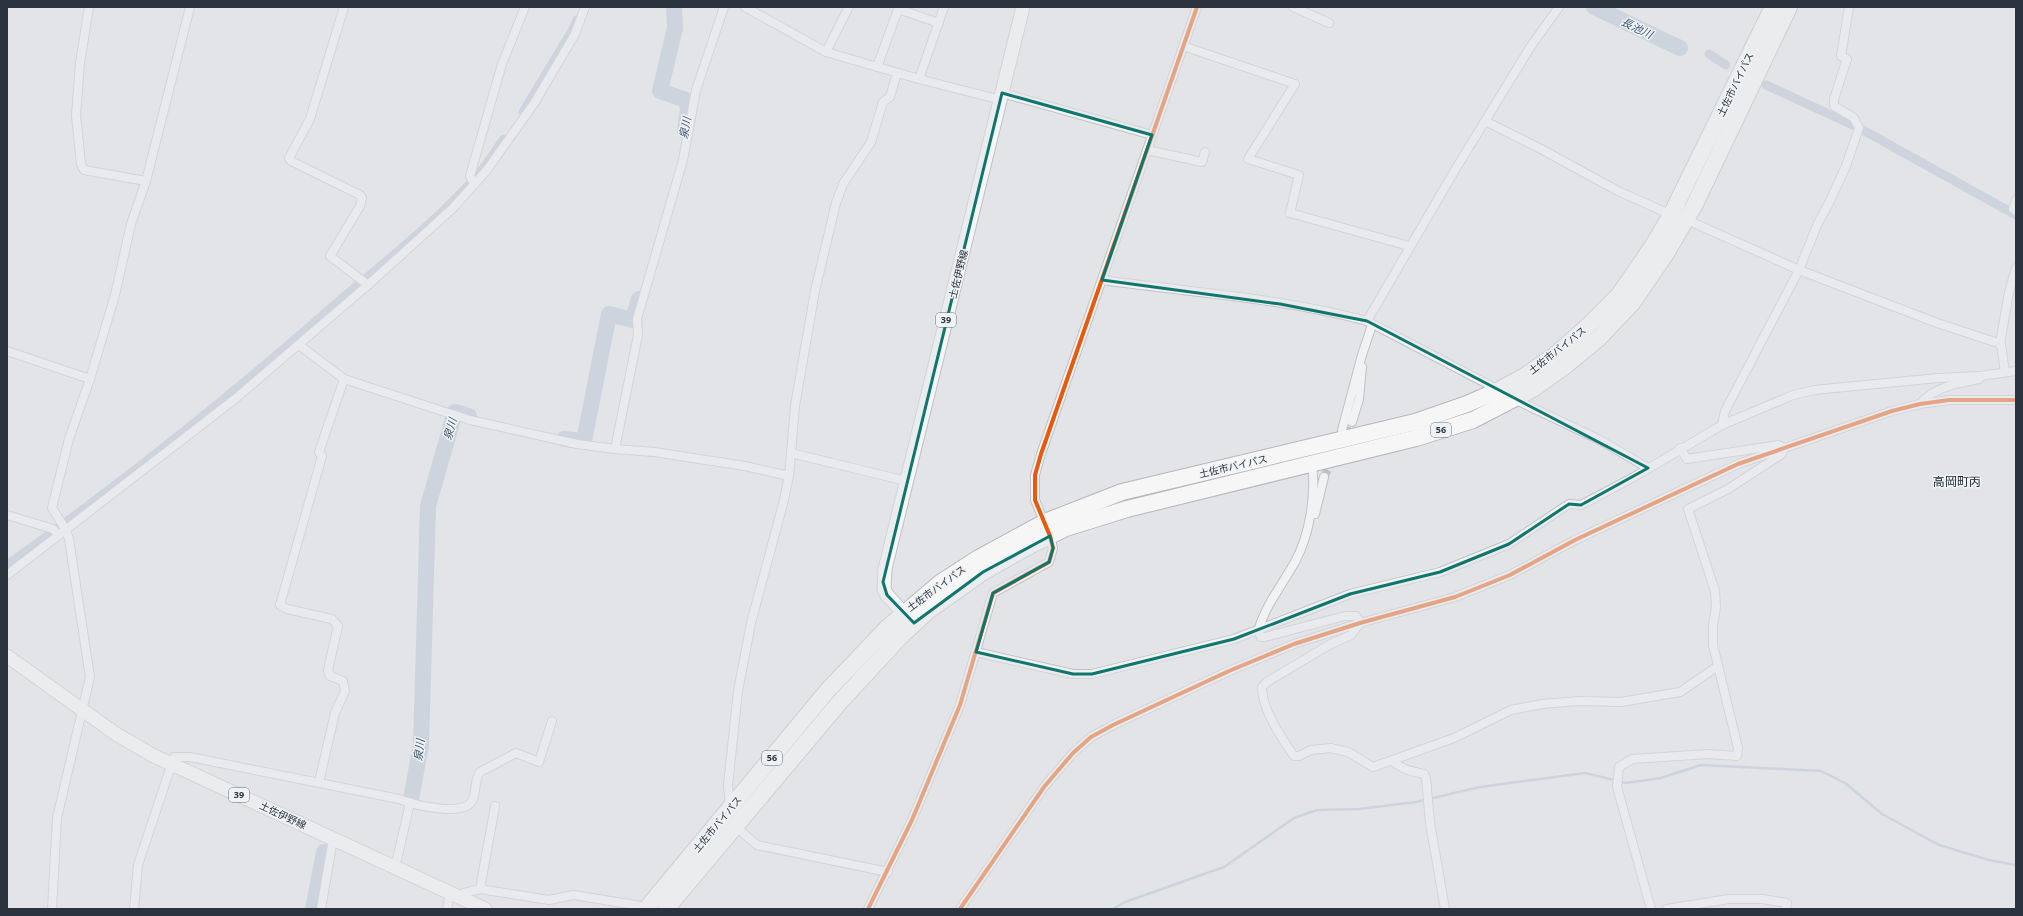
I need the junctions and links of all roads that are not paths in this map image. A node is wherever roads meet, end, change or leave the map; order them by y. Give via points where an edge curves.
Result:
1 (89, 7) edge
2 (190, 7) edge
3 (344, 7) edge
4 (525, 7) edge
5 (585, 7) edge
6 (724, 7) edge
7 (745, 7) edge
8 (849, 7) edge
9 (944, 7) edge
10 (1024, 7) edge
11 (1197, 7) edge
12 (1294, 7) edge
13 (1559, 7) edge
14 (1773, 7) edge
15 (1789, 7) edge
16 (1849, 7) edge
17 (899, 8) edge
18 (938, 23) junction
19 (1329, 23) dead end
20 (1183, 46) junction
21 (826, 52) junction
22 (878, 67) junction
23 (897, 73) junction
24 (919, 79) junction
25 (1001, 96) junction
26 (1485, 121) junction
27 (1152, 135) junction
28 (1147, 150) junction
29 (1205, 152) dead end
30 (146, 181) junction
31 (474, 184) junction
32 (2016, 200) edge
33 (2016, 211) edge
34 (1678, 217) junction
35 (1409, 246) junction
36 (2016, 268) edge
37 (1800, 270) junction
38 (1102, 280) junction
39 (368, 285) junction
40 (1370, 323) junction
41 (2000, 344) junction
42 (299, 345) junction
43 (7, 351) edge
44 (1362, 355) junction
45 (2016, 371) edge
46 (2005, 372) junction
47 (1980, 376) junction
48 (90, 379) junction
49 (344, 379) junction
50 (1499, 390) junction
51 (1514, 399) junction
52 (2016, 400) edge
53 (1920, 404) junction
54 (1352, 422) tunnel mouth
55 (1722, 425) junction
56 (1344, 440) junction
57 (1680, 448) junction
58 (1784, 448) junction
59 (615, 449) junction
60 (790, 453) junction
61 (1312, 464) junction
62 (1648, 468) junction
63 (789, 476) junction
64 (1324, 477) tunnel mouth
65 (906, 481) junction
66 (7, 515) edge
67 (61, 529) junction
68 (1047, 529) junction
69 (1304, 542) junction
70 (7, 575) edge
71 (909, 618) junction
72 (1360, 623) junction
73 (1258, 632) junction
74 (976, 652) junction
75 (7, 656) edge
76 (1718, 666) junction
77 (83, 710) junction
78 (552, 721) dead end
79 (1392, 760) junction
80 (170, 765) junction
81 (320, 782) junction
82 (410, 803) junction
83 (495, 806) dead end
84 (730, 809) junction
85 (736, 826) junction
86 (332, 839) junction
87 (395, 868) junction
88 (888, 872) junction
89 (480, 889) junction
90 (453, 894) junction
91 (647, 908) edge
92 (52, 909) edge
93 (134, 909) edge
94 (321, 909) edge
95 (447, 909) edge
96 (485, 909) edge
97 (666, 909) edge
98 (868, 909) edge
99 (960, 909) edge
100 (1445, 909) edge
101 (1651, 909) edge
102 (1667, 909) edge
103 (1786, 909) edge

1 - 30 street via 80,63 76,115 81,164 84,170
2 - 30 street
3 - 39 street via 310,118 289,158 362,198 360,206 330,256
4 - 31 street via 502,64 470,176
5 - 31 street via 575,34 535,102 507,144
6 - 59 street via 696,90 683,160 637,319 638,336
7 - 21 street
8 - 21 street
9 - 18 street
10 - 25 main road, 土佐伊野線 / 39
11 - 20 street
12 - 19 street
13 - 26 street via 1531,46
14 - 34 highway, 土佐市バイパス / 56
15 - 34 highway, 土佐市バイパス / 56
16 - 37 street via 1841,56 1847,59 1834,106 1854,118 1859,128 1846,166 1818,223
17 - 18 street
17 - 22 street
18 - 24 street
20 - 27 street
20 - 35 street via 1295,84 1248,159 1299,175 1290,213
21 - 22 street
22 - 23 street
23 - 24 street
23 - 60 street via 890,97 883,102 871,142 843,184 836,203 815,291 795,406
24 - 25 street
25 - 27 street
25 - 65 main road, 土佐伊野線 / 39
26 - 34 street via 1618,191
26 - 35 street
27 - 28 street
28 - 29 street via 1202,162
28 - 38 street
30 - 48 street via 131,224 115,295
31 - 39 street via 453,208
32 - 33 street via 2013,209
34 - 37 street
34 - 50 highway, 土佐市バイパス / 56 via 1608,306 1556,354 1525,376
34 - 51 highway, 土佐市バイパス / 56 via 1666,255 1633,302 1599,338 1565,366
35 - 40 street
36 - 41 street
37 - 41 street via 1937,323
37 - 55 street via 1724,411
38 - 40 street via 1280,304
38 - 68 street via 1036,475 1035,500
39 - 42 street
40 - 44 street
40 - 50 street
41 - 46 street
42 - 49 street
42 - 67 street via 235,399
43 - 48 street
44 - 54 street via 1359,400
44 - 56 street via 1342,430
45 - 46 street
46 - 47 street
47 - 53 street via 1979,379 1955,383 1925,398
47 - 55 street via 1814,390 1793,395
48 - 67 street via 69,439 52,508
49 - 59 street via 470,420 577,444
49 - 81 street via 319,452 322,456 280,605 287,609 332,619 338,626 328,670 330,676 343,681 345,691 335,714
50 - 51 street
50 - 56 highway, 土佐市バイパス / 56 via 1415,422
51 - 61 highway, 土佐市バイパス / 56 via 1473,420 1416,438
51 - 62 street via 1600,440
52 - 53 street via 1949,400
53 - 58 street
55 - 57 street
56 - 68 highway, 土佐市バイパス / 56 via 1122,492
57 - 58 street via 1687,459 1779,445
57 - 62 street
58 - 72 street via 1738,464 1575,540 1510,575 1454,597
58 - 76 street via 1782,454 1728,489 1688,509 1715,591 1716,607 1712,626
59 - 63 street via 695,458
60 - 63 street
60 - 65 street
61 - 68 highway, 土佐市バイパス / 56 via 1127,509 1066,528
61 - 69 street via 1314,477 1309,524
62 - 73 street via 1581,504 1569,504 1509,544 1467,562 1440,572 1350,594
63 - 84 street via 752,623 738,691 728,785
64 - 69 street via 1313,530
65 - 71 main road, 土佐伊野線 / 39 via 883,582 887,595
66 - 67 street
67 - 70 street
67 - 77 street via 90,677
68 - 71 highway, 土佐市バイパス / 56 via 977,559 946,579
68 - 74 street via 1053,548 1049,562 993,593
69 - 73 street via 1261,619
71 - 84 highway, 土佐市バイパス / 56 via 828,690
71 - 85 highway, 土佐市バイパス / 56
72 - 73 street via 1356,616 1345,616 1265,638
72 - 79 street via 1351,635 1329,644 1267,682 1262,687 1262,693 1273,724 1294,756 1312,750 1331,748 1348,752 1374,767
72 - 99 street via 1294,644 1229,671 1091,737 1073,753 1044,787
73 - 74 street via 1092,674 1073,674
74 - 88 street via 960,705
75 - 77 main road, 土佐伊野線 / 39
76 - 79 street via 1680,692 1621,702 1579,701 1511,710 1454,738
76 - 101 street via 1738,748 1737,756 1708,754 1632,759 1620,767 1617,786
77 - 80 main road, 土佐伊野線 / 39 via 116,734
77 - 92 street via 57,818
78 - 82 street via 539,762 516,753 480,772 476,777 473,799 467,807 456,810
79 - 100 street via 1408,771 1424,774 1426,778 1430,823
80 - 81 street via 174,757 190,757
80 - 86 main road, 土佐伊野線 / 39
80 - 93 street via 138,865
81 - 82 street
82 - 87 street
83 - 89 street
84 - 85 street
84 - 91 highway, 土佐市バイパス / 56
85 - 88 street via 757,845
85 - 97 highway, 土佐市バイパス / 56
86 - 87 main road, 土佐伊野線 / 39
86 - 94 street
87 - 90 main road, 土佐伊野線 / 39
88 - 98 street
89 - 90 street
89 - 91 street via 549,900 573,895
90 - 95 street
90 - 96 main road, 土佐伊野線 / 39
102 - 103 street via 1729,899 1762,899 1787,903

